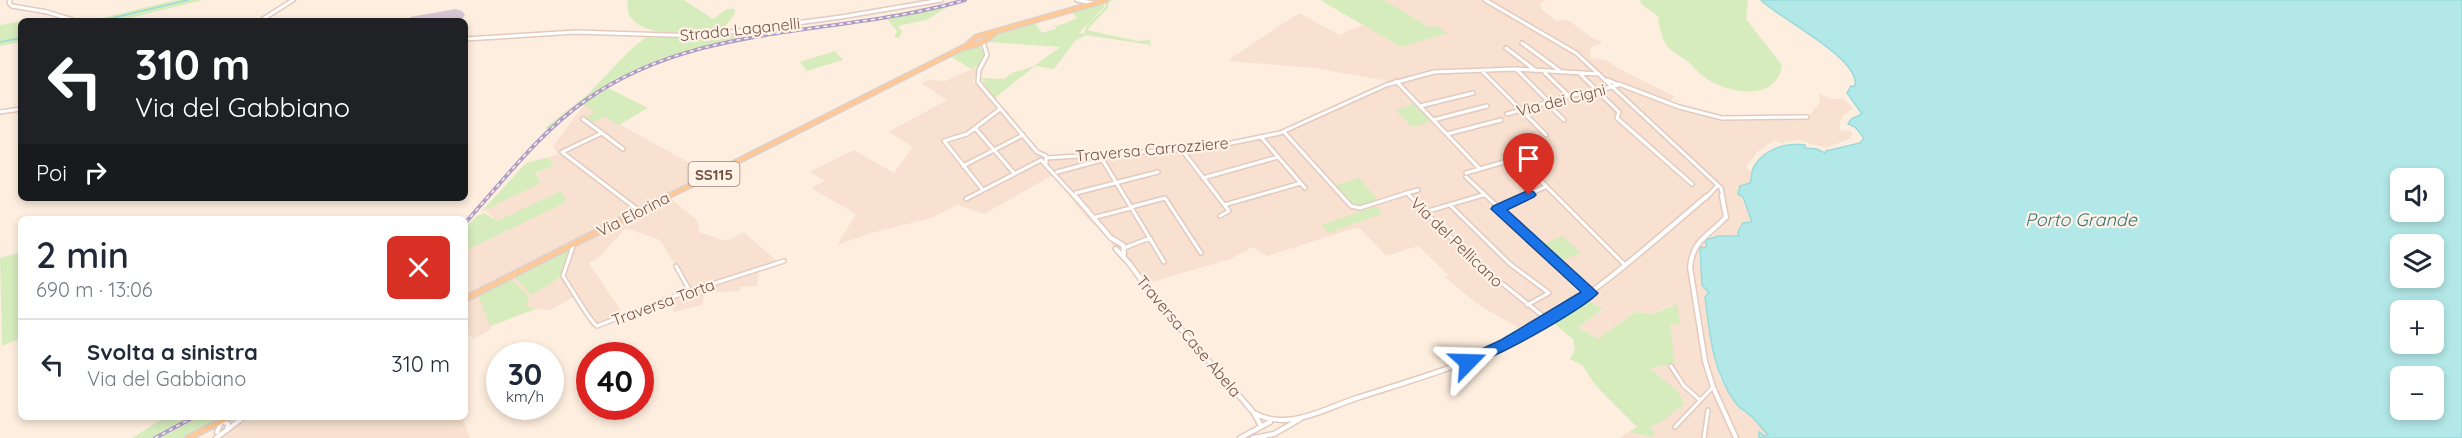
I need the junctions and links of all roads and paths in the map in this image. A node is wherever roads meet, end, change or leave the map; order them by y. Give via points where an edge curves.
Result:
1 (10, 0) edge
2 (293, 0) edge
3 (941, 0) edge
4 (1077, 0) edge
5 (1106, 0) edge
6 (1485, 0) edge
7 (1094, 4) junction
8 (66, 18) edge
9 (265, 18) edge
10 (995, 33) junction
11 (980, 37) junction
12 (468, 39) edge
13 (984, 41) junction
14 (974, 43) junction
15 (1522, 43) dead end
16 (1506, 48) dead end
17 (985, 50) junction
18 (1515, 69) junction
19 (1481, 70) junction
20 (1536, 71) junction
21 (1543, 71) junction
22 (1561, 73) junction
23 (1580, 74) junction
24 (1599, 74) junction
25 (1396, 81) junction
26 (1615, 86) junction
27 (1598, 92) junction
28 (1473, 93) dead end
29 (1569, 96) junction
30 (1548, 102) junction
31 (1420, 106) junction
32 (1487, 106) dead end
33 (18, 109) edge
34 (1000, 109) junction
35 (1521, 110) junction
36 (0, 112) edge
37 (1507, 114) dead end
38 (1807, 117) dead end
39 (583, 119) dead end
40 (1433, 120) junction
41 (1501, 120) dead end
42 (1564, 120) dead end
43 (975, 128) junction
44 (1284, 132) junction
45 (602, 133) junction
46 (1447, 134) junction
47 (1023, 135) junction
48 (1546, 135) dead end
49 (1261, 137) junction
50 (623, 149) dead end
51 (994, 150) junction
52 (1182, 150) junction
53 (1099, 154) junction
54 (1278, 157) junction
55 (1043, 158) junction
56 (1102, 160) junction
57 (963, 166) junction
58 (1480, 169) junction
59 (1058, 172) dead end
60 (1158, 172) dead end
61 (1014, 173) junction
62 (1203, 178) junction
63 (1116, 183) junction
64 (1301, 183) junction
65 (1692, 184) dead end
66 (1718, 184) junction
67 (1305, 188) dead end
68 (1545, 188) junction
69 (983, 190) junction
70 (1418, 190) dead end
71 (1722, 190) junction
72 (1714, 192) junction
73 (1076, 193) dead end
74 (1407, 193) junction
75 (1483, 195) junction
76 (1724, 197) junction
77 (966, 199) dead end
78 (1450, 205) junction
79 (1224, 206) junction
80 (1131, 207) junction
81 (1497, 209) junction
82 (639, 211) junction
83 (1425, 212) junction
84 (1220, 216) dead end
85 (1096, 217) dead end
86 (1111, 238) junction
87 (1150, 238) junction
88 (573, 245) junction
89 (1122, 246) junction
90 (1116, 248) junction
91 (1201, 253) dead end
92 (1126, 257) junction
93 (784, 261) dead end
94 (1164, 262) dead end
95 (676, 266) dead end
96 (1627, 266) junction
97 (690, 291) junction
98 (1590, 293) junction
99 (468, 298) edge
100 (1527, 305) junction
101 (1548, 320) junction
102 (1671, 366) dead end
103 (1713, 387) junction
104 (1700, 400) junction
105 (1708, 410) dead end
106 (1254, 413) junction
107 (1309, 414) junction
108 (240, 420) edge
109 (222, 421) junction
110 (1271, 422) junction
111 (1675, 426) dead end
112 (1261, 427) junction
113 (226, 430) junction
114 (1277, 431) junction
115 (200, 432) junction
116 (1269, 434) junction
117 (216, 436) edge
118 (188, 438) edge
119 (1240, 438) edge
120 (1253, 438) edge
121 (1276, 438) edge
122 (1704, 438) edge
123 (1736, 438) edge

1 - 8 street via 12,6
2 - 9 street
3 - 12 street, Strada Laganelli via 701,36 576,32
4 - 7 street
5 - 7 main road
6 - 24 street via 1569,48
7 - 10 main road
10 - 11 main road
10 - 13 main road
11 - 13 main road
11 - 14 main road via 974,38
13 - 14 main road
13 - 17 street
14 - 17 street
14 - 82 main road, Via Elorina / SS115
15 - 22 street
16 - 20 street
17 - 34 street via 987,55 978,82
18 - 19 street, Traversa Carrozziere
18 - 20 street, Traversa Carrozziere
18 - 30 street
19 - 25 street, Traversa Carrozziere via 1443,71
19 - 35 street
20 - 21 street, Traversa Carrozziere
21 - 22 street, Traversa Carrozziere
21 - 29 street
22 - 23 street, Traversa Carrozziere
23 - 24 street, Traversa Carrozziere
23 - 27 street
24 - 26 street
25 - 31 street
25 - 44 street, Traversa Carrozziere
26 - 27 street, Via dei Cigni
26 - 38 street via 1722,118
26 - 66 street
27 - 29 street, Via dei Cigni
27 - 65 street via 1619,112 1617,117
28 - 31 street
29 - 30 street, Via dei Cigni
30 - 35 street, Via dei Cigni
30 - 42 street
31 - 40 street
32 - 40 street
33 - 36 street
34 - 43 street
34 - 47 street
35 - 37 street, Via dei Cigni
35 - 48 street
39 - 45 street
40 - 46 street
41 - 46 street
43 - 51 street
43 - 57 street via 944,141
44 - 49 street, Traversa Carrozziere
44 - 74 street, Via del Pellicano via 1352,206 1360,208
45 - 50 street
45 - 82 street via 562,152
46 - 58 street
47 - 51 street
47 - 55 street
49 - 52 street, Traversa Carrozziere
49 - 54 street
51 - 57 street
51 - 61 street
52 - 53 street, Traversa Carrozziere
52 - 62 street
53 - 55 street, Traversa Carrozziere
53 - 56 street
54 - 62 street
54 - 64 street
55 - 61 street, Traversa Carrozziere
55 - 86 street
56 - 59 street
56 - 63 street
57 - 69 street
58 - 68 street via 1518,158
58 - 75 street via 1466,175
60 - 63 street
61 - 69 street
62 - 79 street
63 - 73 street
63 - 80 street
64 - 67 street
64 - 79 street
66 - 71 street
66 - 72 street
68 - 81 street
68 - 96 street
69 - 77 street
70 - 74 street
71 - 72 street
71 - 76 street
72 - 76 street
72 - 96 street
74 - 83 street, Via del Pellicano
75 - 78 street
75 - 81 street
76 - 103 street via 1725,219 1697,242 1690,258 1705,361
78 - 83 street
78 - 100 street via 1510,264 1549,293
79 - 84 street via 1228,211
80 - 85 street
80 - 87 street
80 - 91 street via 1165,198
81 - 98 street
82 - 88 main road, Via Elorina / SS115
83 - 100 street, Via del Pellicano via 1492,279
86 - 89 street
86 - 90 street
87 - 89 street
87 - 94 street
88 - 97 street, Traversa Torta via 563,276 594,326
88 - 99 main road, Via Elorina / SS115
89 - 90 street
89 - 92 street
90 - 92 street
92 - 106 street, Traversa Case Abela via 1145,287
93 - 97 street, Traversa Torta
95 - 97 street
96 - 98 street
98 - 101 street
100 - 101 street, Via del Pellicano
101 - 107 street via 1468,362
102 - 104 street via 1684,387
103 - 104 street
103 - 123 street
104 - 111 street
105 - 122 street
106 - 110 street
106 - 112 street
107 - 110 street
107 - 114 street
108 - 113 street
109 - 113 street via 228,424
109 - 115 main road
109 - 117 street
110 - 112 street
110 - 114 street via 1277,425
112 - 116 street
112 - 119 street
113 - 117 street
114 - 116 street
114 - 121 street
115 - 117 street via 212,430
115 - 118 main road
116 - 120 street
116 - 121 street

